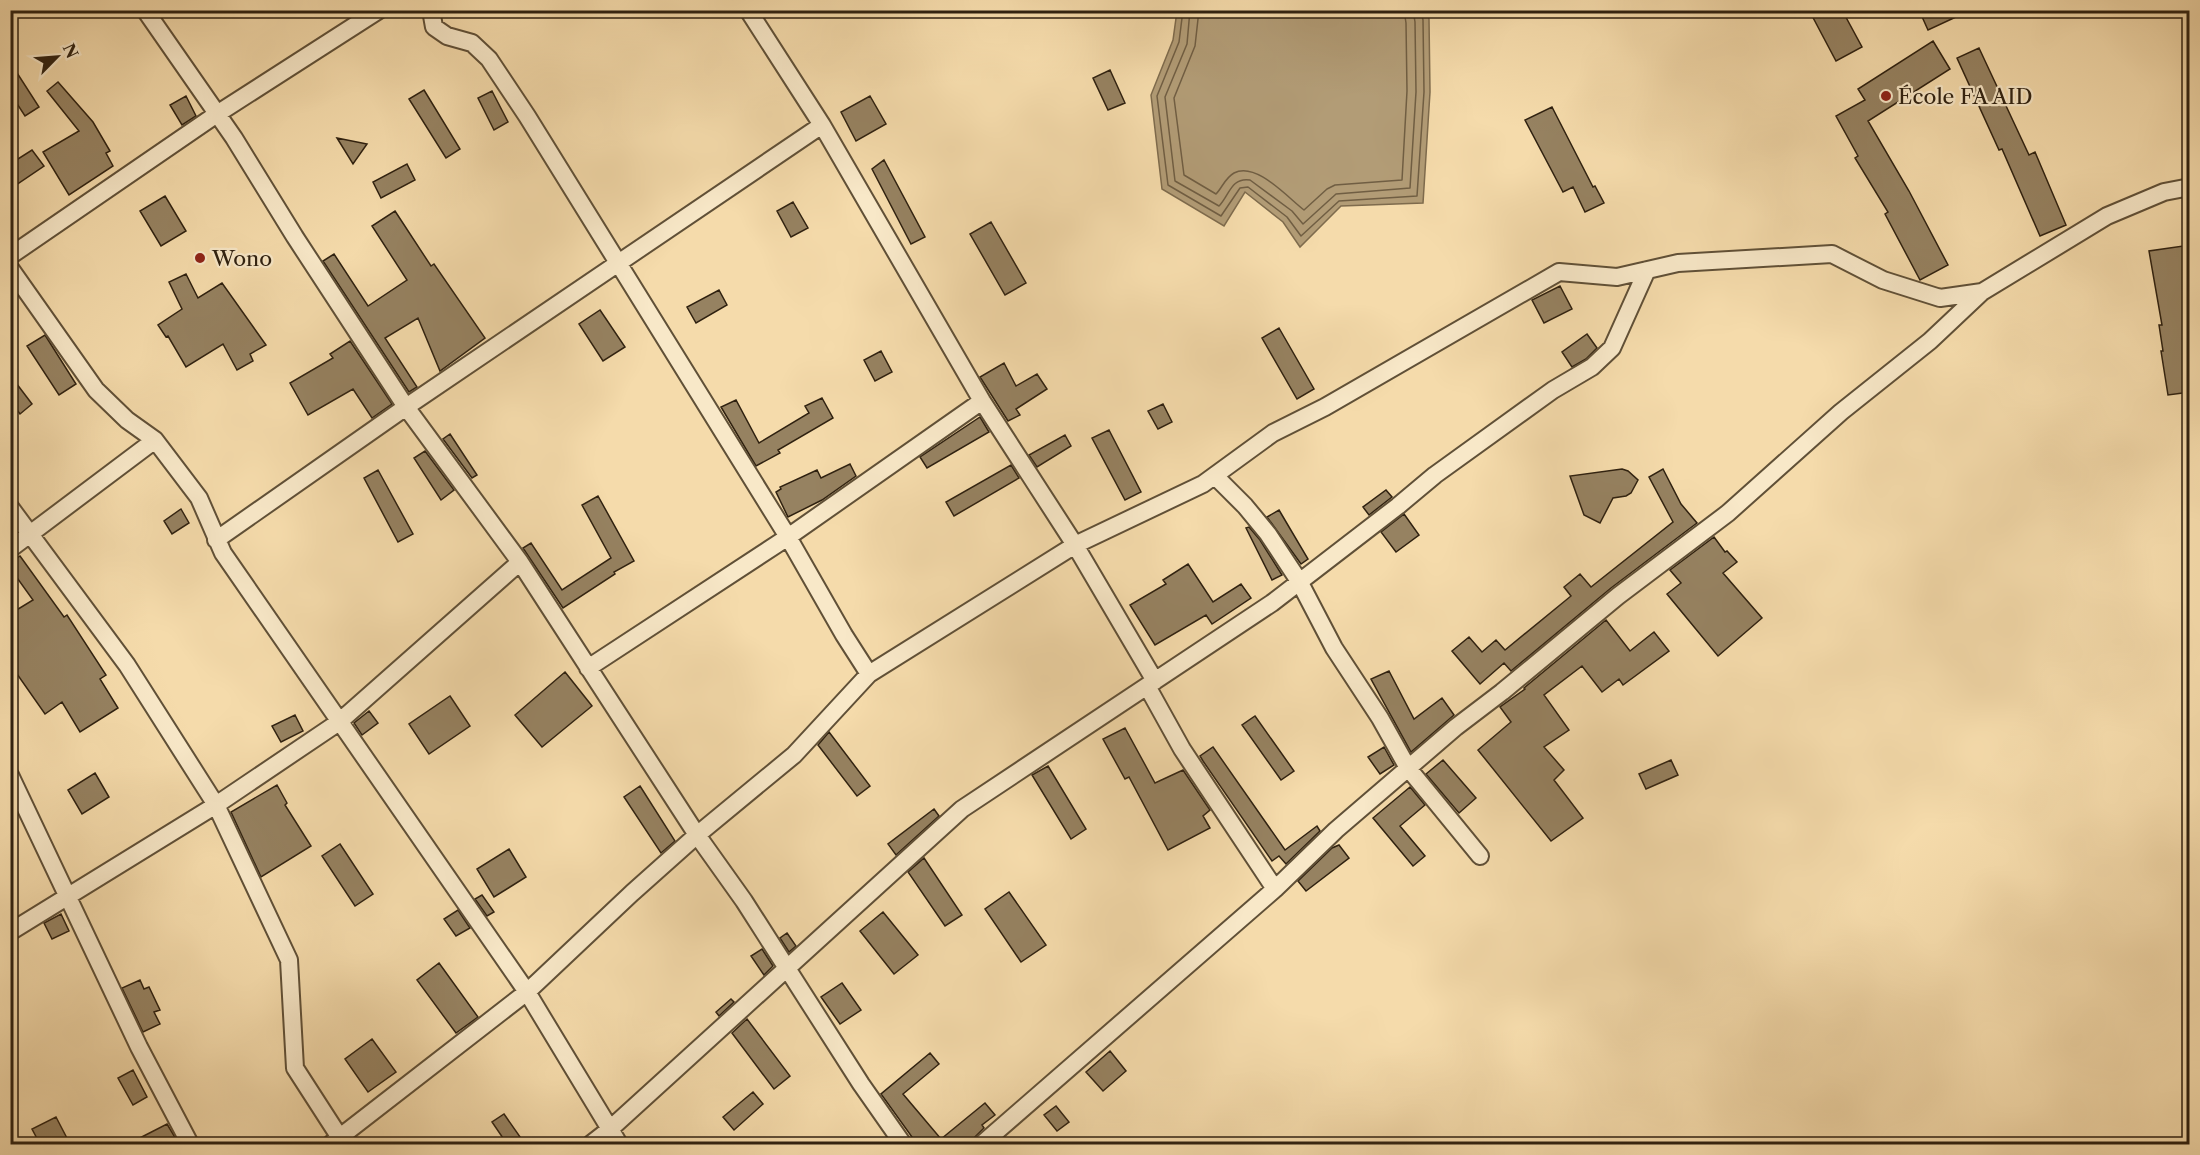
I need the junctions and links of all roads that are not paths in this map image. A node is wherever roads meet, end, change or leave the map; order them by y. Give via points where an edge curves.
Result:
1 (145, 10) edge
2 (379, 10) edge
3 (431, 10) edge
4 (748, 10) edge
5 (217, 114) junction
6 (822, 125) junction
7 (2190, 187) edge
8 (10, 256) edge
9 (617, 264) junction
10 (10, 268) edge
11 (1647, 270) junction
12 (1982, 292) junction
13 (982, 401) junction
14 (406, 407) junction
15 (155, 440) junction
16 (1215, 476) junction
17 (10, 507) edge
18 (32, 534) junction
19 (788, 537) junction
20 (216, 540) junction
21 (1075, 545) junction
22 (10, 549) edge
23 (520, 562) junction
24 (1299, 581) junction
25 (588, 668) junction
26 (869, 674) junction
27 (1151, 683) junction
28 (339, 722) junction
29 (1408, 768) junction
30 (10, 775) edge
31 (216, 805) junction
32 (697, 836) junction
33 (1480, 856) dead end
34 (1275, 889) junction
35 (69, 897) junction
36 (10, 932) edge
37 (789, 969) junction
38 (527, 992) junction
39 (609, 1130) junction
40 (338, 1142) edge
41 (190, 1144) edge
42 (591, 1144) edge
43 (619, 1144) edge
44 (903, 1144) edge
45 (982, 1144) edge

1 - 5 street
2 - 5 street
3 - 9 street via 434,27 447,36 472,43 489,59
4 - 6 street
5 - 8 street
5 - 14 street
6 - 9 street
6 - 13 street
7 - 12 street via 2164,192 2107,216
9 - 14 street
9 - 19 street
10 - 15 street via 96,390
11 - 12 street via 1678,263 1832,254 1882,280 1940,298
11 - 16 street via 1617,277 1559,272 1273,433
11 - 24 street via 1612,348 1592,367 1553,390 1435,475
12 - 29 street via 1728,513 1618,596
13 - 19 street
13 - 21 street
14 - 20 street
14 - 23 street
15 - 18 street
15 - 20 street via 199,498
16 - 21 street
16 - 24 street via 1251,513
17 - 18 street
18 - 22 street
18 - 31 street via 127,664
19 - 25 street
19 - 26 street
20 - 28 street
21 - 26 street
21 - 27 street
23 - 25 street
23 - 28 street
24 - 27 street
24 - 29 street via 1334,648
25 - 32 street
26 - 32 street via 794,755
27 - 34 street via 1182,749
27 - 37 street via 962,809
28 - 31 street
28 - 38 street
29 - 33 street
29 - 34 street
30 - 35 street
31 - 35 street
31 - 40 street via 289,960 295,1068
32 - 37 street
32 - 38 street
34 - 45 street
35 - 36 street
35 - 41 street via 139,1047
37 - 39 street
37 - 44 street
38 - 39 street
38 - 40 street
39 - 42 street
39 - 43 street

